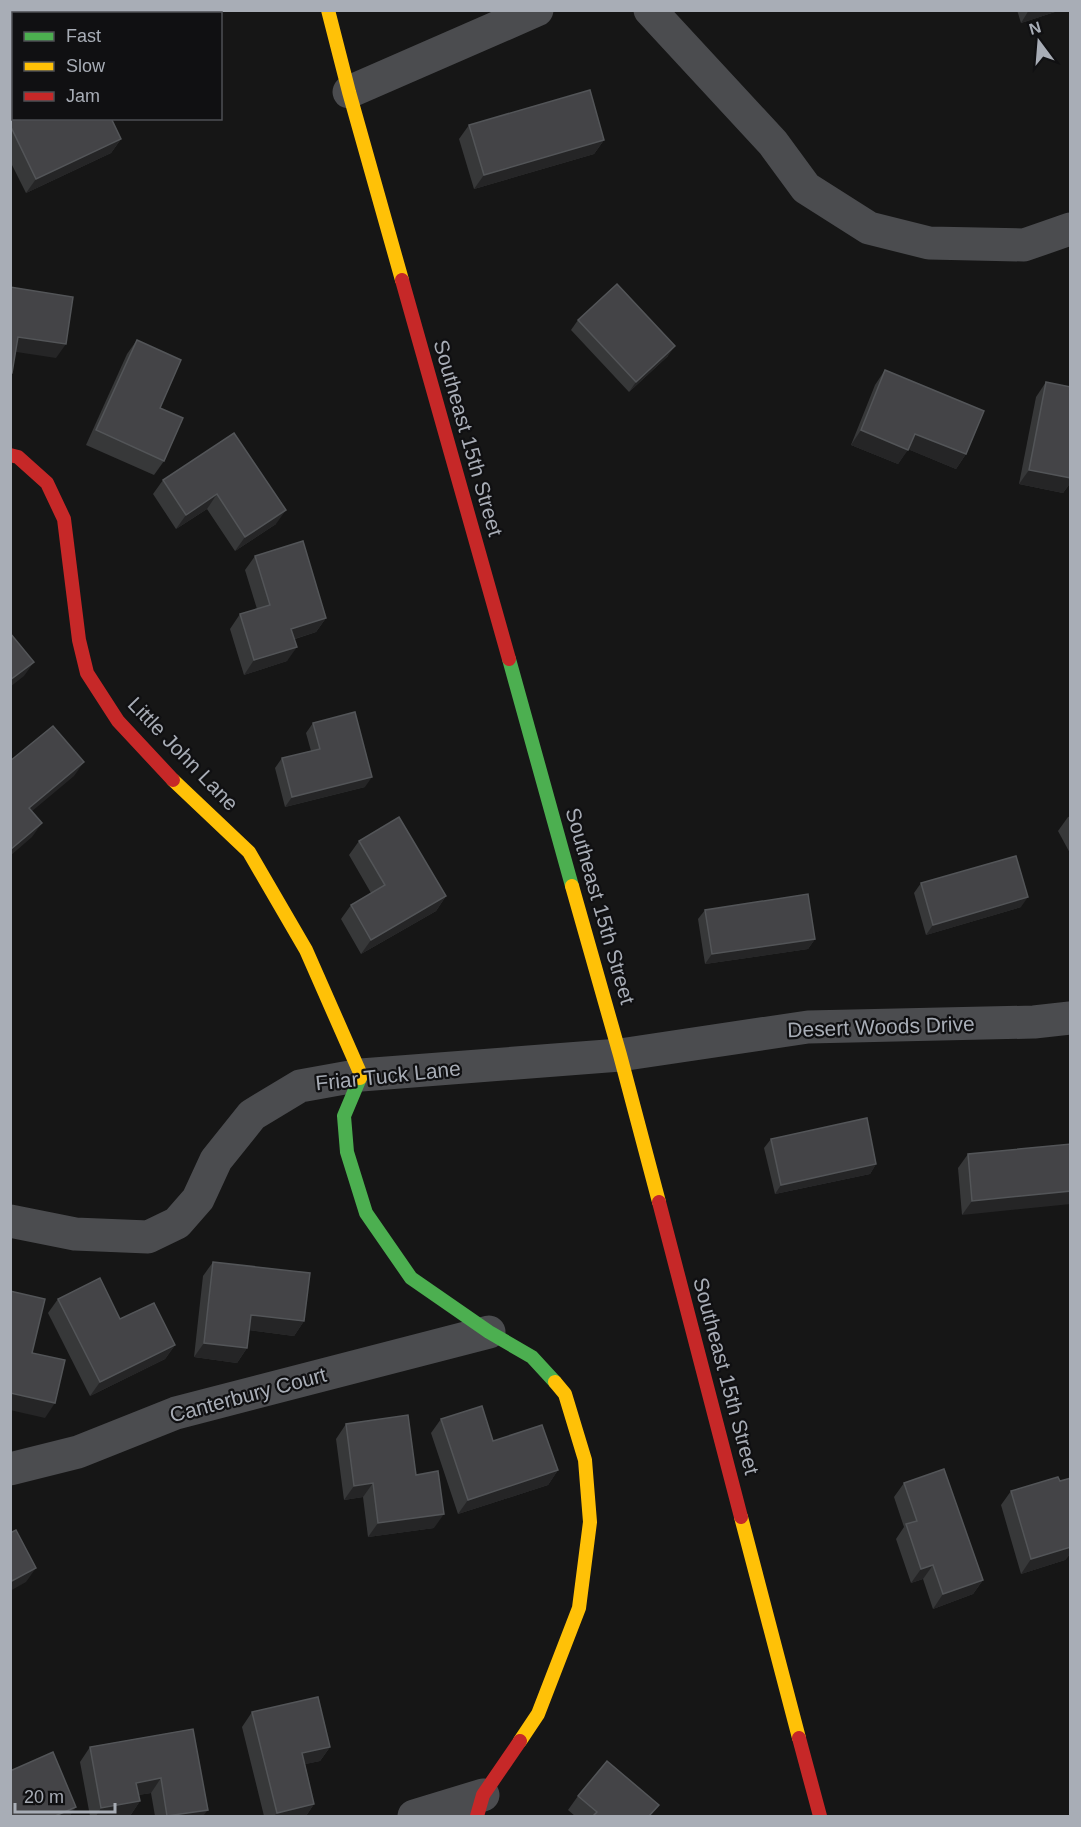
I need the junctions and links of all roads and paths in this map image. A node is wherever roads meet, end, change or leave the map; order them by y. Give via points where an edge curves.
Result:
1 (328, 10) edge
2 (537, 10) edge
3 (650, 10) edge
4 (349, 92) junction
5 (1071, 228) edge
6 (10, 454) edge
7 (1071, 1018) edge
8 (620, 1055) junction
9 (362, 1075) junction
10 (10, 1221) edge
11 (489, 1332) junction
12 (10, 1469) edge
13 (480, 1806) edge
14 (414, 1816) edge
15 (820, 1816) edge

1 - 4 main road, Southeast 15th Street
2 - 4 street
3 - 5 street via 773,142 806,188 869,228 929,243 1024,245
4 - 8 main road, Southeast 15th Street
6 - 9 main road, Little John Lane via 47,483 64,519 79,640 87,673 118,721 249,852 306,950
7 - 8 street, Desert Woods Drive via 808,1027
8 - 9 street, Friar Tuck Lane
8 - 15 main road, Southeast 15th Street
9 - 10 street, Friar Tuck Lane via 300,1086 252,1114 216,1160 198,1199 177,1223 148,1237 75,1234
9 - 11 main road via 344,1116 347,1152 366,1213 411,1278
11 - 12 street, Canterbury Court via 176,1413 78,1452
11 - 13 main road via 532,1357 565,1394 585,1460 590,1522 579,1608 538,1714
13 - 14 street

